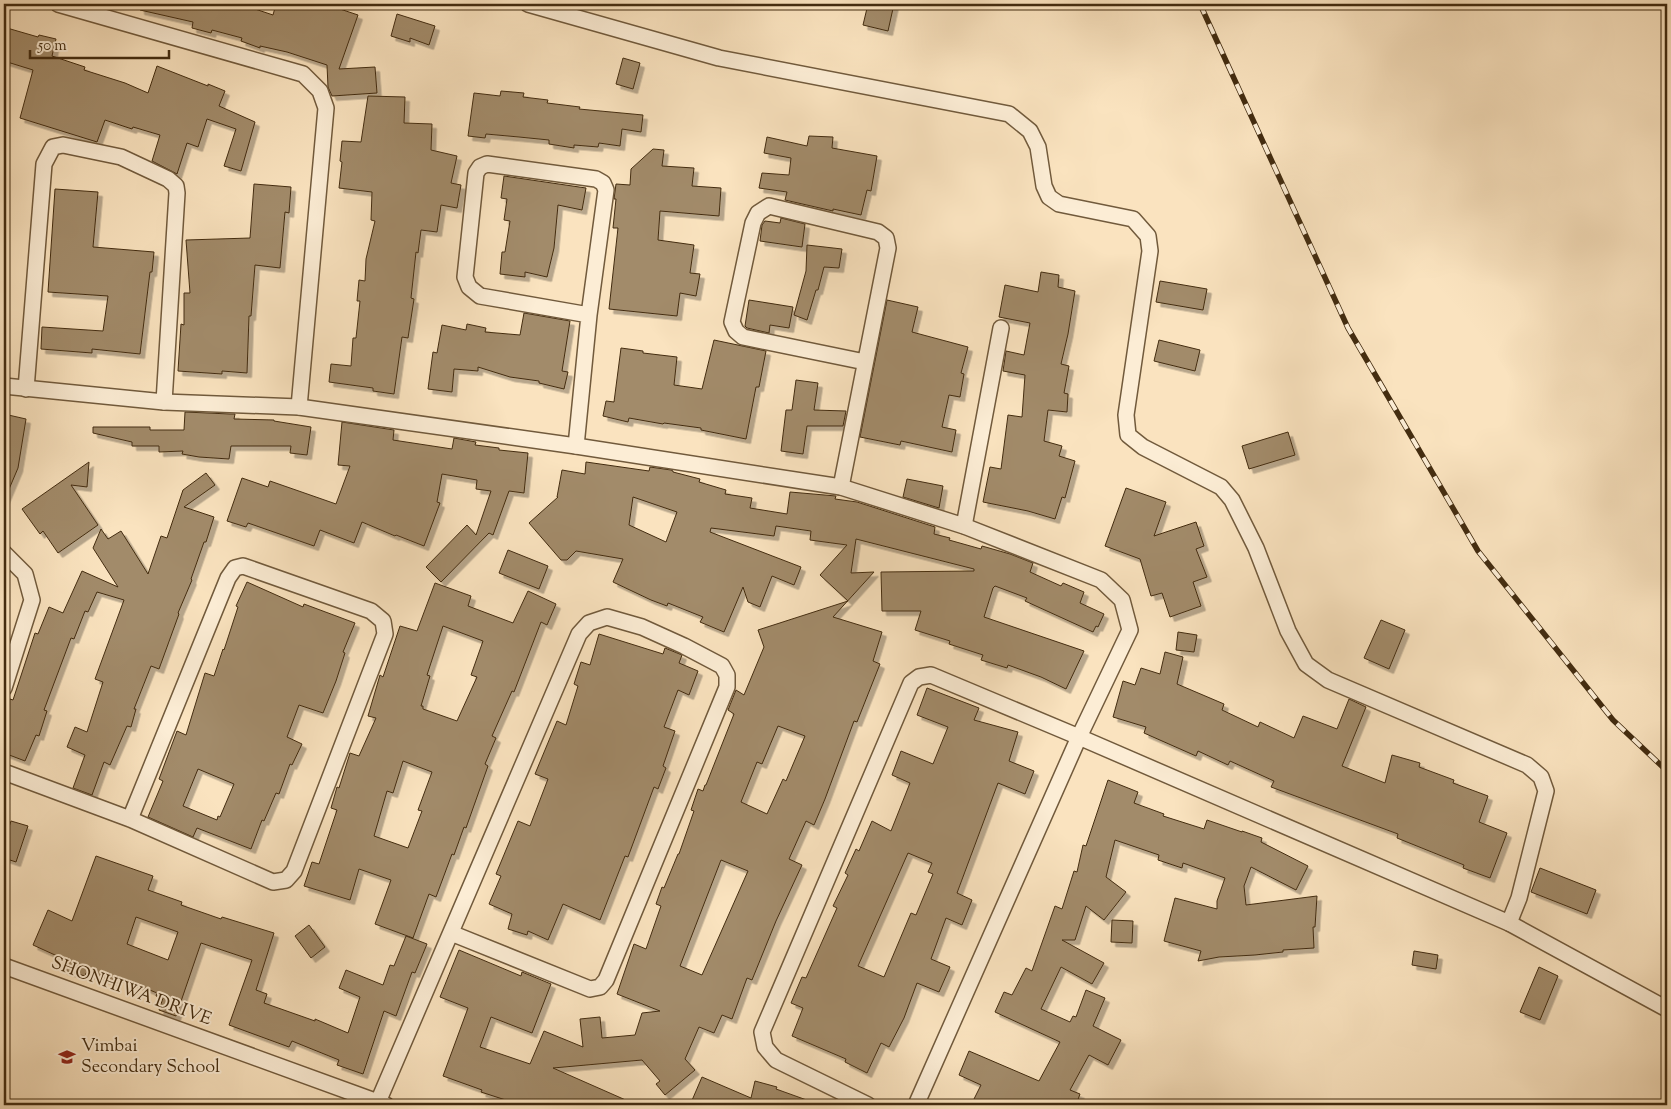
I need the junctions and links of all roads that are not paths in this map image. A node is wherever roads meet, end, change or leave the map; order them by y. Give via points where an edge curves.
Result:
1 (58, 4) edge
2 (528, 4) edge
3 (590, 315) junction
4 (1001, 328) dead end
5 (865, 362) junction
6 (4, 386) edge
7 (26, 389) junction
8 (164, 402) junction
9 (299, 407) junction
10 (576, 446) junction
11 (841, 487) junction
12 (964, 526) junction
13 (4, 553) edge
14 (4, 688) edge
15 (1079, 737) junction
16 (4, 772) edge
17 (130, 820) junction
18 (1509, 923) junction
19 (451, 932) junction
20 (4, 966) edge
21 (1667, 1008) edge
22 (382, 1104) edge
23 (868, 1105) edge
24 (916, 1105) edge

1 - 9 street via 303,74 320,91 326,108
2 - 18 street via 719,58 1009,114 1030,131 1038,147 1044,186 1049,197 1059,204 1132,219 1148,236 1150,251 1126,415 1128,435 1143,447 1221,486 1232,500 1256,548 1288,631 1306,664 1328,680 1527,765 1541,777 1546,791 1519,898
3 - 3 street via 606,190 603,183 596,179 487,164 480,167 476,172 465,277 469,287 480,296
3 - 10 street
4 - 12 street
5 - 5 street via 888,248 886,238 878,232 769,206 758,213 753,223 732,322 736,330 743,337
5 - 11 street
6 - 7 street
7 - 8 street
7 - 8 street via 44,164 53,147 63,144 121,157 176,186
8 - 9 street
9 - 10 street
10 - 11 street
11 - 12 street
12 - 15 street via 1101,580 1122,600 1130,630
13 - 14 street via 25,574 32,600
15 - 18 street
15 - 23 street via 931,676 918,677 911,683 762,1032 765,1046 776,1060
15 - 24 street
16 - 17 street
17 - 17 street via 273,882 286,880 294,871 385,634 383,620 370,611 244,566 235,568 228,578
18 - 21 street
19 - 19 street via 579,634 589,624 607,617 642,627 722,666 727,675 727,687 606,980 600,987 590,988
19 - 22 street
20 - 22 street, SHONHIWA DRIVE

